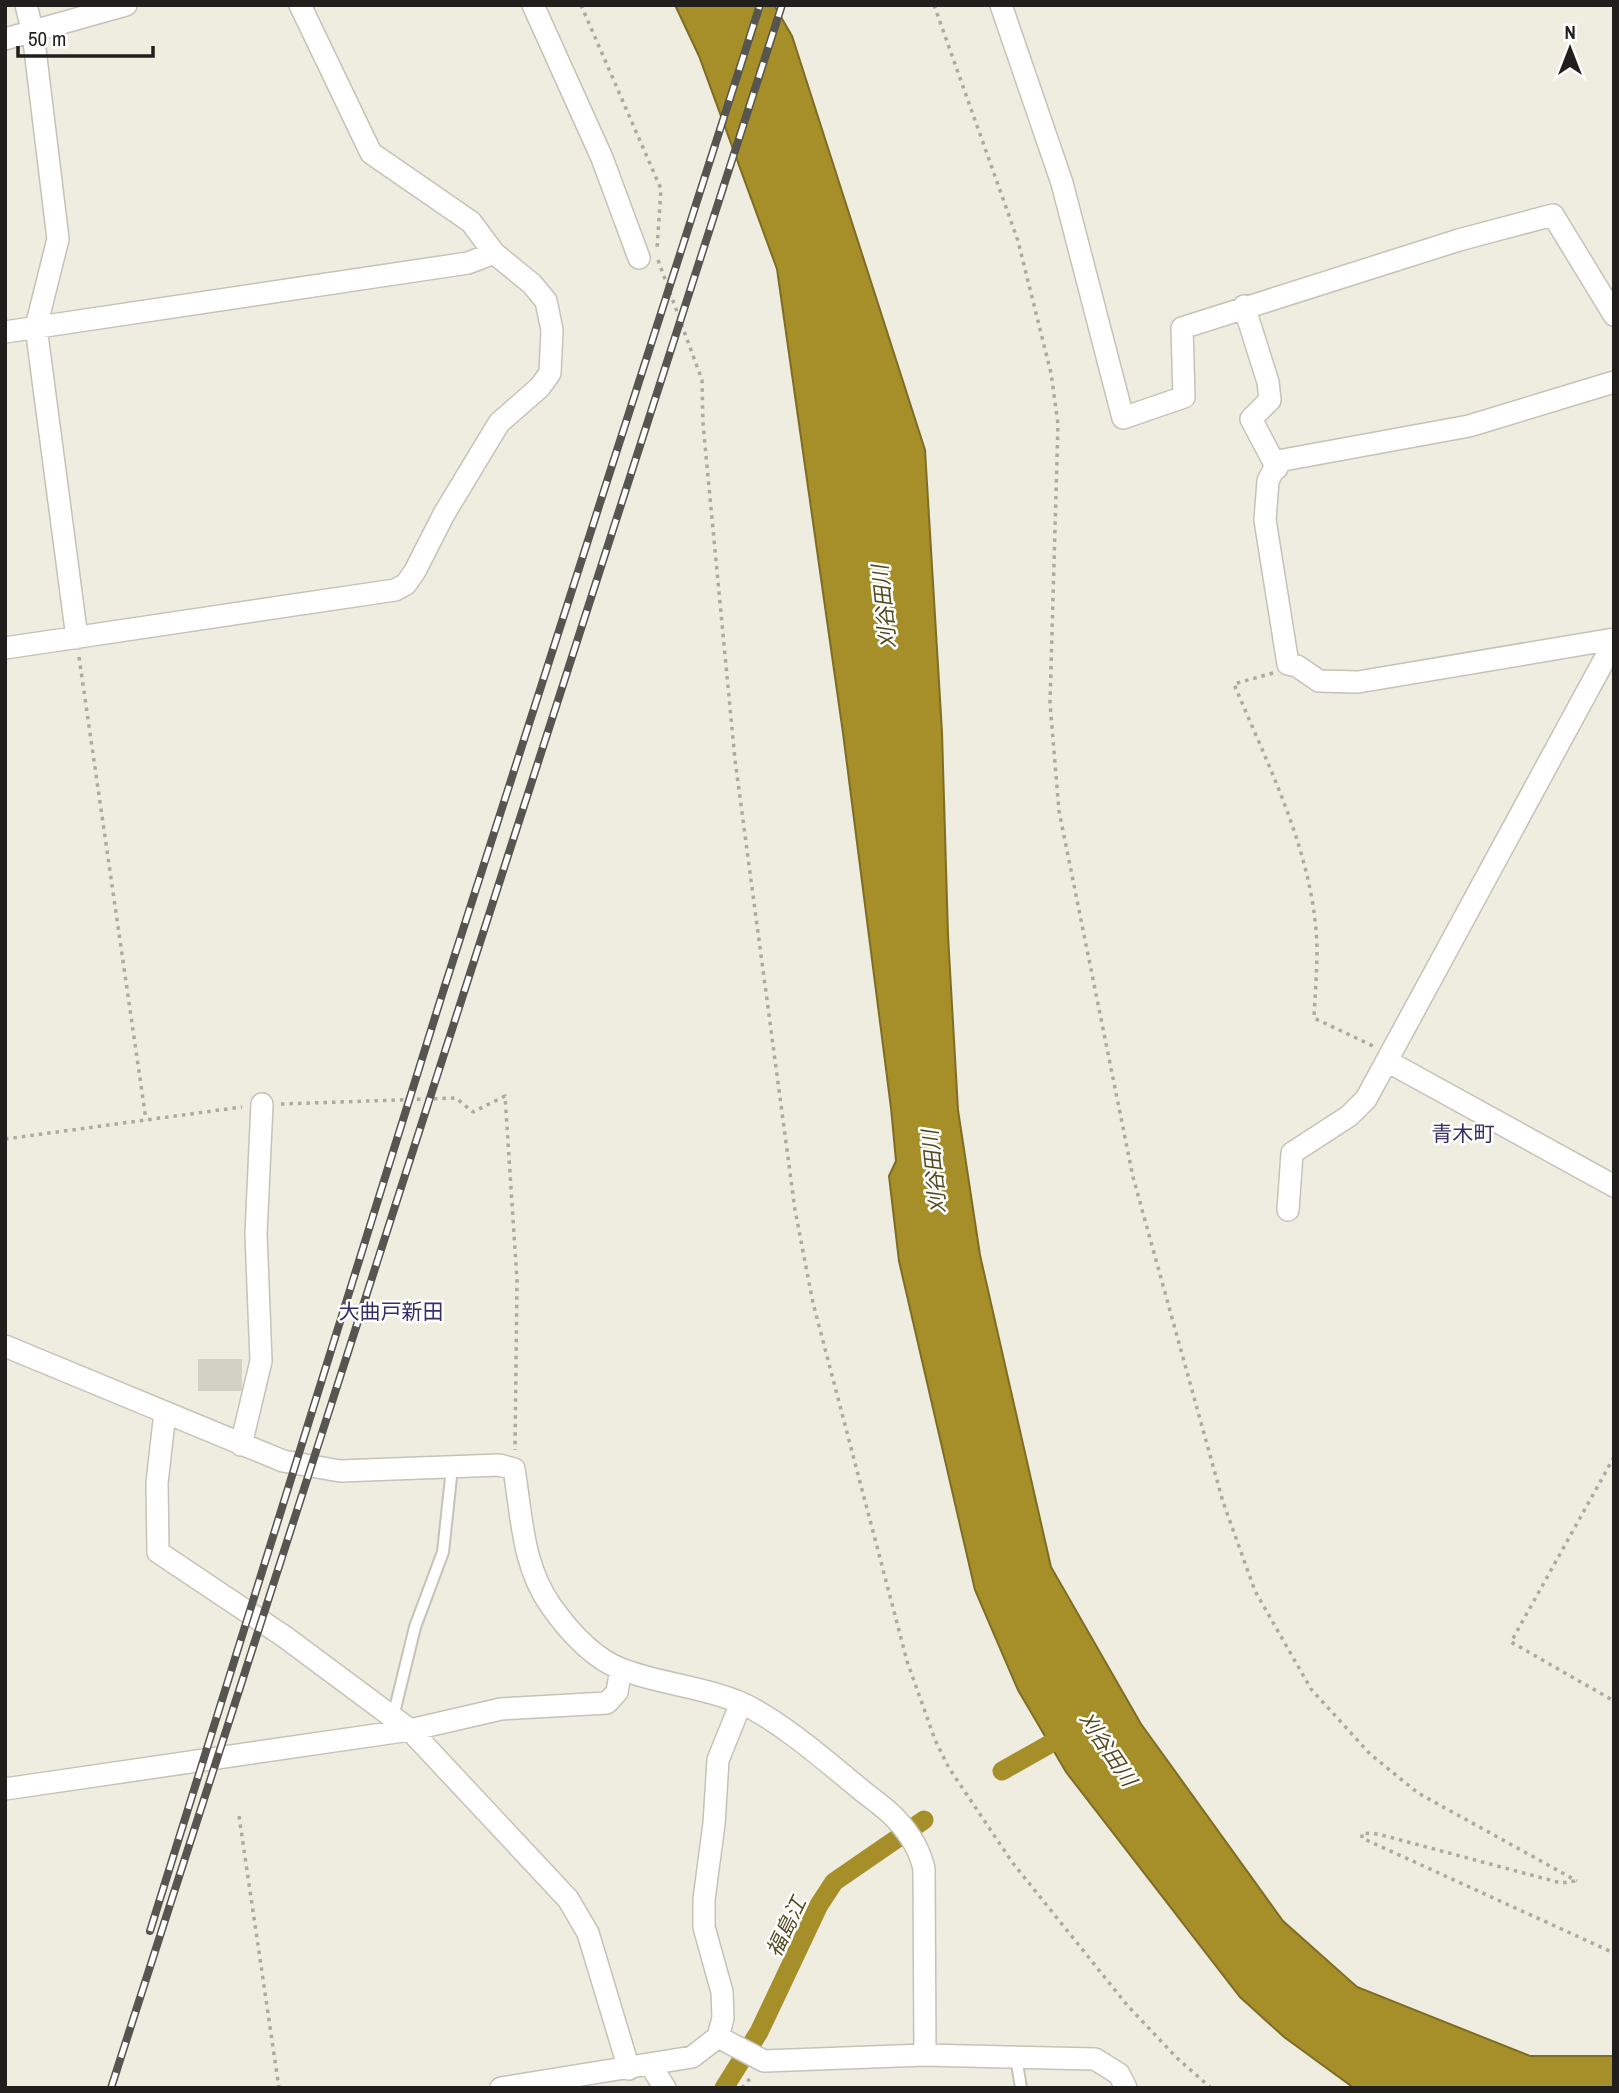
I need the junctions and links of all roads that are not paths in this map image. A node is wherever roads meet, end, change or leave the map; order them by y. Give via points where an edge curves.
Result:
1 (26, 5) edge
2 (126, 5) edge
3 (300, 5) edge
4 (533, 5) edge
5 (1001, 5) edge
6 (33, 33) junction
7 (5, 38) edge
8 (494, 253) junction
9 (639, 258) dead end
10 (1244, 306) junction
11 (1614, 315) edge
12 (36, 327) junction
13 (5, 332) edge
14 (1614, 382) edge
15 (1277, 468) junction
16 (76, 638) junction
17 (1614, 640) edge
18 (5, 648) edge
19 (1387, 1061) junction
20 (262, 1104) road end
21 (1614, 1186) edge
22 (1288, 1210) dead end
23 (5, 1346) edge
24 (165, 1412) junction
25 (242, 1446) junction
26 (453, 1468) junction
27 (621, 1669) junction
28 (741, 1703) junction
29 (401, 1723) junction
30 (5, 1789) edge
31 (725, 2041) junction
32 (925, 2055) junction
33 (1016, 2057) junction
34 (651, 2066) junction
35 (629, 2069) junction
36 (501, 2088) edge
37 (665, 2088) edge
38 (1021, 2088) edge
39 (1126, 2088) edge

1 - 6 street
2 - 6 street
3 - 8 street via 371,153 471,222
4 - 9 street via 602,158
5 - 10 street via 1062,183 1123,418 1184,397 1182,328
6 - 7 street
6 - 12 street via 58,239
8 - 12 street via 468,263
8 - 16 street via 546,301 552,330 550,373 499,423 406,584 396,590
10 - 11 street via 1553,215
10 - 15 street via 1270,400 1251,419
12 - 13 street
12 - 16 street
14 - 15 street via 1469,426 1278,461
15 - 17 street via 1268,481 1265,520 1288,664 1319,681 1358,682
16 - 18 street
17 - 19 street
19 - 21 street
19 - 22 street via 1366,1099 1349,1116 1292,1153
20 - 25 street via 256,1234 261,1361
23 - 24 street
24 - 25 street
24 - 29 street via 157,1483 158,1552 285,1637
25 - 26 street via 283,1461 340,1471
26 - 27 street via 499,1465 514,1469 532,1574 572,1632
26 - 29 lane via 443,1552 415,1627
27 - 28 street
27 - 29 street via 617,1692 607,1703 501,1709
28 - 31 street via 718,1760 704,1899 704,1927 722,1992
28 - 32 street via 795,1738 895,1818 916,1844 924,1870
29 - 30 street
29 - 35 street via 568,1899 581,1919
31 - 32 street via 764,2061
31 - 34 street via 692,2057
32 - 33 street
33 - 38 lane
33 - 39 street via 1095,2059 1119,2074
34 - 35 street
34 - 37 street
35 - 36 street

